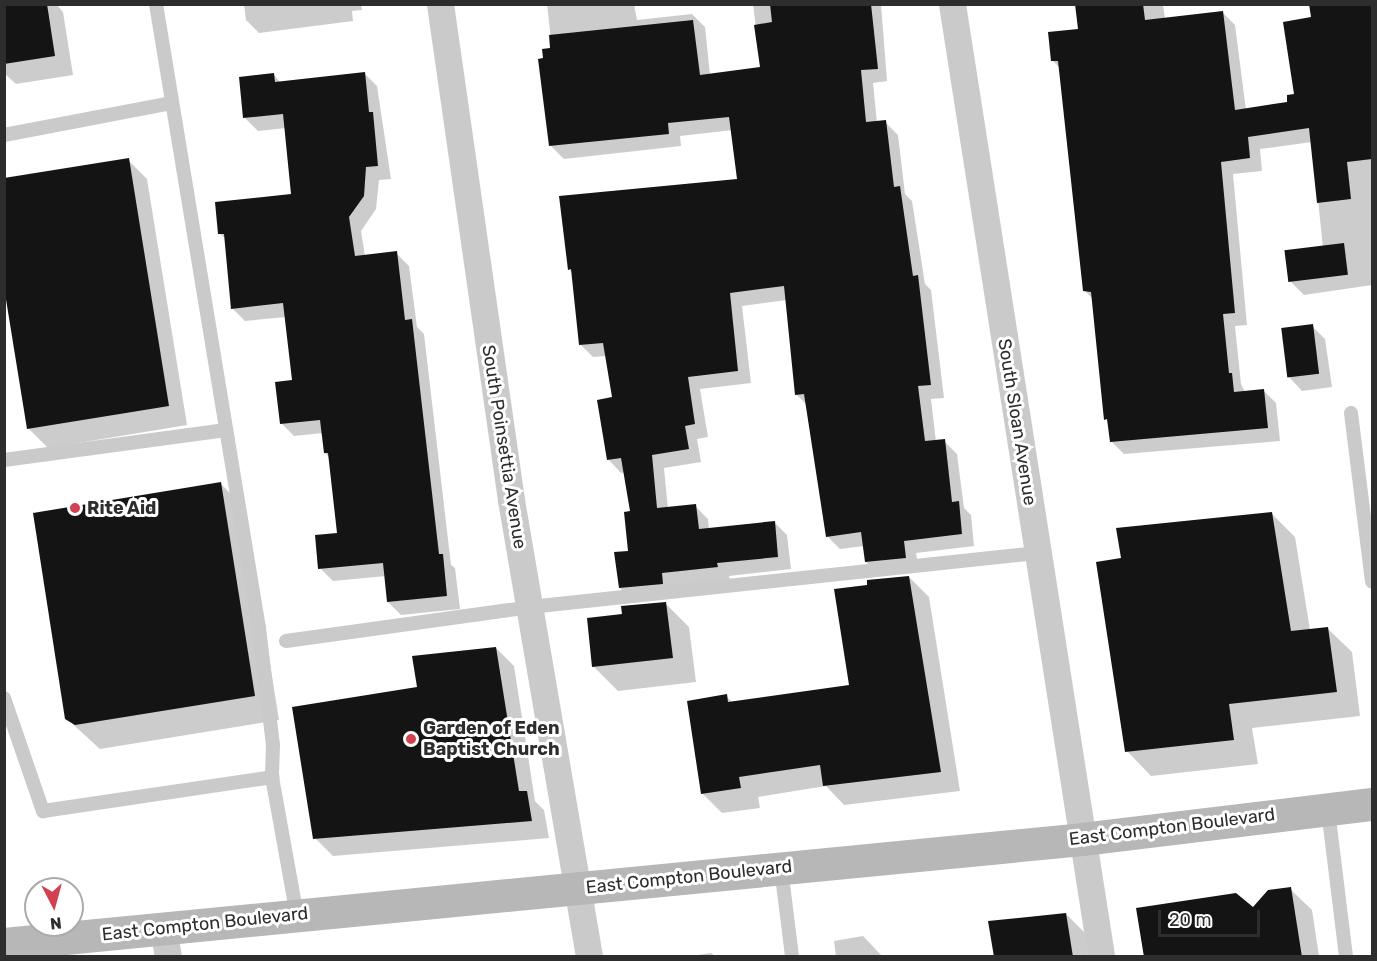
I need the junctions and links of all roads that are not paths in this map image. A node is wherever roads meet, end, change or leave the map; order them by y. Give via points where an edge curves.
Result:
1 (156, 4) edge
2 (440, 4) edge
3 (951, 4) edge
4 (171, 103) junction
5 (4, 135) edge
6 (1351, 413) dead end
7 (226, 430) junction
8 (4, 460) edge
9 (1037, 553) junction
10 (1372, 582) edge
11 (530, 607) junction
12 (286, 641) dead end
13 (4, 698) edge
14 (272, 777) junction
15 (1372, 804) edge
16 (1328, 809) junction
17 (1082, 839) junction
18 (781, 868) junction
19 (578, 888) junction
20 (297, 916) junction
21 (166, 943) edge
22 (4, 944) edge
23 (589, 957) edge
24 (792, 957) edge
25 (1101, 957) edge
26 (1346, 957) edge

1 - 4 lane
2 - 11 street, South Poinsettia Avenue via 509,488
3 - 9 street, South Sloan Avenue
4 - 5 lane
4 - 7 lane
6 - 10 lane
7 - 8 lane
7 - 14 lane via 259,628 273,745
9 - 11 lane
9 - 17 street, South Sloan Avenue
11 - 12 lane
11 - 19 street, South Poinsettia Avenue
13 - 14 lane via 43,811
14 - 20 lane
15 - 16 main road, East Compton Boulevard
16 - 17 main road, East Compton Boulevard
16 - 26 lane
17 - 18 main road, East Compton Boulevard
17 - 25 street, South Sloan Avenue
18 - 19 main road, East Compton Boulevard
18 - 24 lane
19 - 20 main road, East Compton Boulevard
19 - 23 street, South Poinsettia Avenue
20 - 21 main road, East Compton Boulevard
21 - 22 main road, East Compton Boulevard

